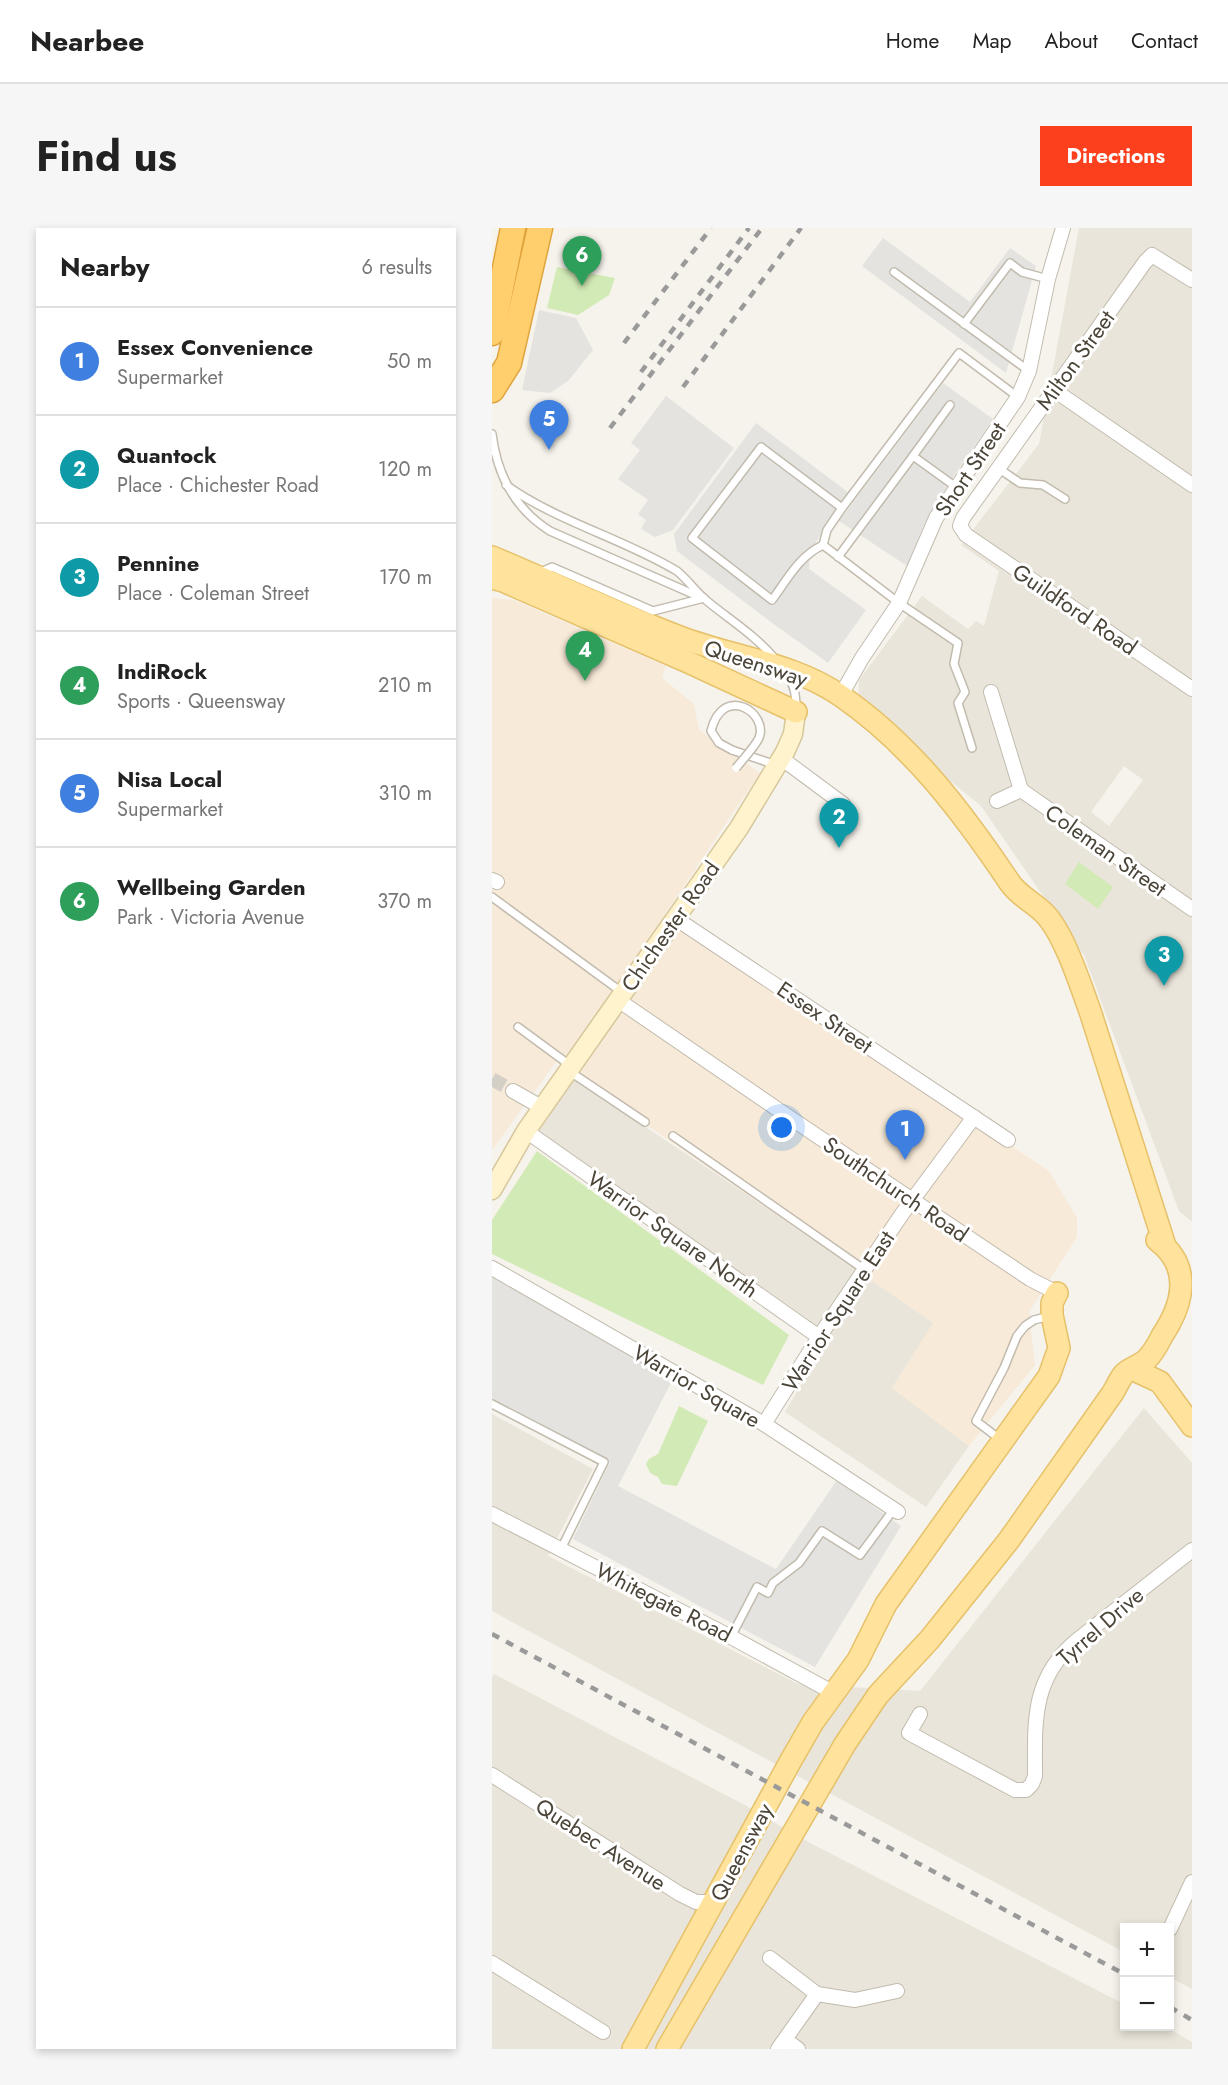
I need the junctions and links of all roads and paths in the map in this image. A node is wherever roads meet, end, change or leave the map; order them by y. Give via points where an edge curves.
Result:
1 (513, 228) edge
2 (540, 228) edge
3 (1063, 228) edge
4 (894, 272) dead end
5 (1048, 279) junction
6 (1192, 280) edge
7 (496, 294) edge
8 (964, 324) junction
9 (503, 327) edge
10 (1029, 371) junction
11 (492, 390) edge
12 (1054, 390) junction
13 (1018, 397) junction
14 (950, 405) dead end
15 (492, 434) edge
16 (913, 456) junction
17 (998, 468) junction
18 (506, 485) junction
19 (1192, 485) edge
20 (956, 487) junction
21 (1065, 499) dead end
22 (842, 508) junction
23 (960, 526) joint
24 (823, 545) junction
25 (492, 557) edge
26 (838, 557) junction
27 (536, 575) junction
28 (492, 578) edge
29 (606, 591) junction
30 (705, 598) junction
31 (899, 603) junction
32 (620, 612) junction
33 (782, 668) junction
34 (1192, 689) edge
35 (992, 692) dead end
36 (841, 695) junction
37 (796, 712) junction
38 (972, 748) dead end
39 (779, 761) junction
40 (736, 768) dead end
41 (1021, 790) junction
42 (997, 801) dead end
43 (843, 804) dead end
44 (492, 897) edge
45 (1192, 909) edge
46 (675, 918) junction
47 (621, 996) junction
48 (518, 1027) dead end
49 (571, 1069) junction
50 (513, 1091) tunnel mouth
51 (543, 1108) junction
52 (974, 1117) junction
53 (645, 1122) dead end
54 (526, 1131) junction
55 (674, 1136) dead end
56 (1008, 1140) dead end
57 (492, 1172) edge
58 (492, 1190) edge
59 (914, 1200) junction
60 (1165, 1246) junction
61 (492, 1268) edge
62 (865, 1270) junction
63 (1192, 1273) edge
64 (1057, 1293) joint
65 (1184, 1313) edge
66 (1052, 1315) junction
67 (819, 1337) junction
68 (1128, 1371) junction
69 (492, 1404) edge
70 (765, 1424) junction
71 (1192, 1426) edge
72 (1003, 1441) junction
73 (896, 1510) joint
74 (492, 1514) edge
75 (561, 1549) junction
76 (1192, 1550) edge
77 (731, 1637) junction
78 (834, 1693) junction
79 (920, 1714) dead end
80 (492, 1775) edge
81 (1192, 1882) edge
82 (714, 1902) junction
83 (1173, 1923) edge
84 (770, 1958) dead end
85 (492, 1963) edge
86 (897, 1990) dead end
87 (817, 1994) junction
88 (603, 2032) dead end
89 (782, 2044) edge
90 (633, 2049) edge
91 (667, 2049) edge
92 (798, 2049) edge

1 - 7 highway
2 - 9 highway
3 - 5 street, Short Street
4 - 8 lane
5 - 8 lane via 1022,272 1010,263
5 - 10 street, Short Street
6 - 12 street, Milton Street via 1152,255
7 - 9 highway
8 - 10 lane
9 - 11 highway via 509,363
10 - 13 street, Short Street
12 - 17 street, Milton Street
12 - 19 street
13 - 20 street, Short Street
13 - 22 lane via 959,353
14 - 16 lane
15 - 18 lane
16 - 20 lane
16 - 26 lane
17 - 21 lane via 1020,483 1043,485
17 - 23 street, Milton Street
18 - 30 lane via 549,511 668,565
18 - 30 lane via 525,513 550,531
20 - 31 street, Short Street via 936,518
22 - 24 lane via 827,530
22 - 24 lane via 760,447 692,538 772,600 810,551
23 - 34 street, Guildford Road via 966,534
24 - 26 lane
25 - 27 main road, Queensway
26 - 31 lane
27 - 29 lane via 552,567
27 - 32 main road, Queensway
28 - 37 main road, Queensway
29 - 30 lane via 653,611
29 - 32 lane
30 - 33 lane via 755,638
31 - 36 street, Short Street
31 - 38 lane via 958,643 954,664 965,692 958,703
32 - 33 main road, Queensway via 722,652
33 - 36 main road, Queensway
33 - 37 lane via 792,683
35 - 41 street
36 - 60 main road, Queensway via 889,734 934,779 1016,892 1045,914 1057,932 1077,975
37 - 39 street, Chichester Road via 793,734
39 - 40 lane, bridge via 732,750 719,742 711,730 720,711 728,705 741,705 751,712 760,729 759,738
39 - 43 street
39 - 46 street, Chichester Road via 739,828
41 - 42 street
41 - 45 street, Coleman Street
44 - 47 lane
46 - 47 street, Chichester Road
46 - 52 street, Essex Street
47 - 49 street, Chichester Road
47 - 59 street, Southchurch Road via 783,1113
48 - 49 lane
49 - 51 street, Chichester Road
49 - 53 lane
50 - 51 street
51 - 54 street, Chichester Road
52 - 56 street, Essex Street
52 - 59 street
54 - 57 street, Chichester Road
54 - 58 street, Chichester Road
54 - 67 street, Warrior Square North
55 - 62 lane
59 - 62 street, Warrior Square East
59 - 64 street, Southchurch Road
60 - 63 street
60 - 65 main road via 1182,1272
61 - 70 street, Warrior Square
62 - 67 street, Warrior Square East
64 - 66 main road
65 - 68 main road via 1148,1358
66 - 72 main road, Queensway via 1059,1348 1049,1376
66 - 72 lane via 1034,1320 1017,1336 976,1421
67 - 70 street, Warrior Square East
68 - 71 main road via 1160,1382
68 - 91 main road, Queensway via 1009,1540 937,1631 878,1695 845,1743
69 - 75 lane via 604,1462
70 - 73 street, Warrior Square
72 - 78 main road, Queensway via 886,1604 858,1660
73 - 77 lane via 860,1555 822,1531 799,1563 773,1583 768,1593 757,1587
74 - 75 street, Whitegate Road
75 - 77 street, Whitegate Road
76 - 79 street, Tyrrel Drive via 1069,1647 1053,1666 1037,1702 1035,1776 1026,1790 1015,1790 909,1733
77 - 78 street, Whitegate Road
78 - 82 main road, Queensway via 790,1762
80 - 82 street, Quebec Avenue via 687,1899
81 - 83 street
82 - 90 main road, Queensway
84 - 87 street
85 - 88 street
86 - 87 street via 855,2000
87 - 89 street
89 - 92 street

